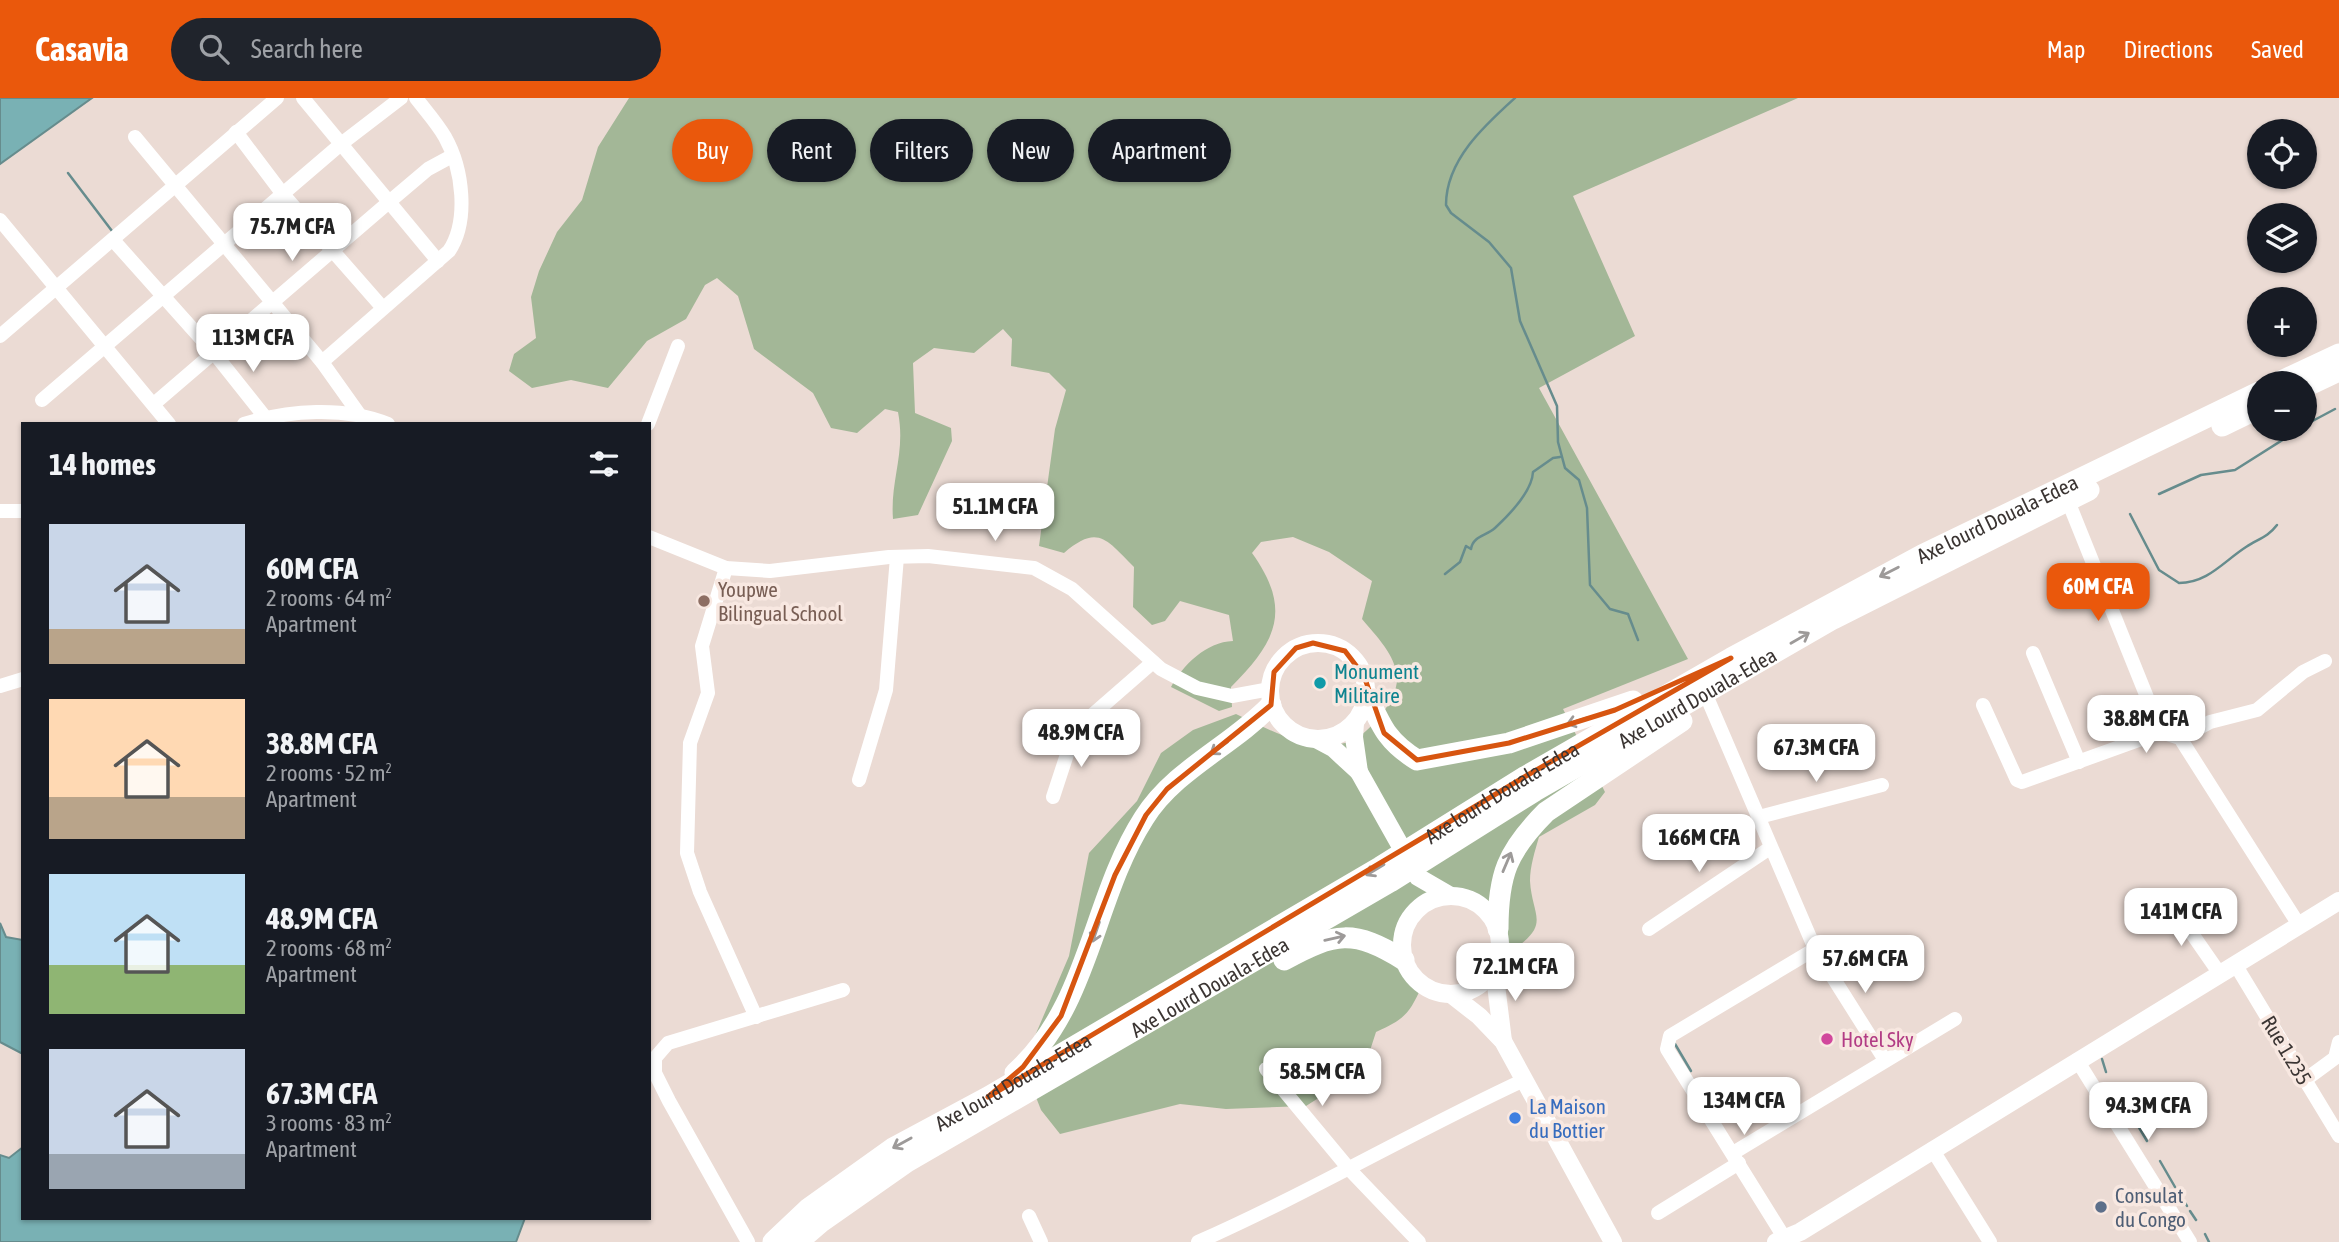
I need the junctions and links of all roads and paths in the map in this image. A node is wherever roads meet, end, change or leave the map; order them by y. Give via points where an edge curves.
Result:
1 (277, 98) edge
2 (303, 98) edge
3 (401, 98) edge
4 (416, 98) edge
5 (236, 132) junction
6 (135, 136) dead end
7 (341, 144) junction
8 (452, 156) junction
9 (176, 186) junction
10 (282, 193) junction
11 (389, 202) junction
12 (0, 220) edge
13 (113, 240) junction
14 (223, 244) junction
15 (334, 251) junction
16 (438, 261) junction
17 (55, 287) junction
18 (164, 296) junction
19 (272, 302) junction
20 (382, 307) junction
21 (0, 335) edge
22 (105, 344) junction
23 (678, 346) dead end
24 (214, 353) junction
25 (2339, 354) edge
26 (322, 362) junction
27 (2303, 371) edge
28 (2335, 373) edge
29 (2317, 381) edge
30 (2247, 398) edge
31 (42, 400) dead end
32 (155, 403) junction
33 (359, 414) junction
34 (2247, 414) edge
35 (265, 417) junction
36 (168, 422) edge
37 (250, 422) edge
38 (382, 422) edge
39 (649, 422) edge
40 (2068, 501) junction
41 (0, 511) edge
42 (21, 511) edge
43 (651, 538) edge
44 (897, 557) junction
45 (726, 568) junction
46 (2033, 653) dead end
47 (2325, 661) dead end
48 (1153, 662) junction
49 (1735, 666) junction
50 (21, 680) edge
51 (0, 686) edge
52 (1367, 693) junction
53 (1270, 697) junction
54 (1709, 702) junction
55 (1983, 705) dead end
56 (1355, 723) junction
57 (2161, 732) junction
58 (2180, 738) junction
59 (1318, 740) junction
60 (2079, 762) junction
61 (1359, 772) junction
62 (859, 780) dead end
63 (1882, 785) dead end
64 (1053, 797) dead end
65 (1759, 817) junction
66 (1770, 848) junction
67 (1418, 877) junction
68 (1450, 895) junction
69 (2339, 901) edge
70 (2170, 902) dead end
71 (1415, 911) junction
72 (2299, 925) junction
73 (1498, 929) junction
74 (1649, 929) dead end
75 (1815, 949) junction
76 (1404, 960) junction
77 (1494, 969) junction
78 (2227, 969) junction
79 (843, 990) dead end
80 (1452, 995) junction
81 (756, 1017) junction
82 (1955, 1019) dead end
83 (1503, 1041) junction
84 (2339, 1042) edge
85 (1098, 1053) junction
86 (1885, 1060) junction
87 (2077, 1060) junction
88 (1266, 1069) dead end
89 (1524, 1080) junction
90 (2305, 1080) junction
91 (988, 1097) junction
92 (2339, 1136) edge
93 (1932, 1149) junction
94 (1736, 1158) junction
95 (1350, 1170) junction
96 (1658, 1213) dead end
97 (1029, 1216) dead end
98 (1788, 1239) edge
99 (743, 1240) edge
100 (773, 1242) edge
101 (798, 1242) edge
102 (1041, 1242) edge
103 (1198, 1242) edge
104 (1419, 1242) edge
105 (1613, 1242) edge
106 (1990, 1242) edge
107 (2190, 1242) edge

1 - 5 street
2 - 7 street
3 - 7 street
4 - 8 street via 445,137
5 - 9 street
5 - 10 street
6 - 9 street
7 - 10 street
7 - 11 street
8 - 11 street via 428,169
8 - 16 street via 460,192 461,229
9 - 13 street
9 - 14 street
10 - 14 street
10 - 15 street
11 - 15 street
11 - 16 street
12 - 17 street
13 - 17 street
13 - 18 street
14 - 18 street
14 - 19 street
15 - 19 street
15 - 20 street
16 - 20 street
17 - 21 street
17 - 22 street
18 - 22 street
18 - 24 street
19 - 24 street
19 - 26 street
20 - 26 street
22 - 31 street
22 - 32 street
23 - 39 street
24 - 32 street
24 - 35 street
25 - 27 highway
26 - 33 street
28 - 29 highway
30 -> 49 highway, Axe lourd Douala-Edea via 1922,555
32 - 36 street
33 - 35 street
33 - 38 street
34 - 40 highway, Axe Lourd Douala-Edea
35 - 37 street
49 -> 40 highway, Axe Lourd Douala-Edea
40 - 57 street
41 - 42 street
43 - 45 street
44 - 45 street via 770,570
44 - 48 street via 996,561 1034,568 1072,589
44 - 62 street via 886,690
45 - 81 street via 702,646 708,693 690,743 687,853 699,892
46 - 60 street
47 - 58 street via 2303,672 2257,710 2210,722
48 - 53 street via 1213,694
48 - 64 street via 1075,730
49 -> 52 highway via 1509,743 1417,760 1384,733
49 - 54 highway
49 - 85 highway, Axe Lourd Douala-Edea
49 -> 91 highway, Axe lourd Douala-Edea via 1526,776
50 - 51 street
52 - 53 main road via 1357,662 1345,651 1312,643 1283,658 1273,672
52 - 56 main road
53 - 59 main road via 1284,726 1294,734
53 -> 91 highway via 1252,724 1167,789 1146,815 1115,875 1061,1016 1023,1066
54 - 65 street
73 -> 54 highway via 1503,872 1527,831 1546,812
55 - 60 street via 2017,780
56 - 59 main road via 1339,736
56 - 61 main road
57 - 58 street
57 - 60 street
58 - 72 street
59 - 61 main road
61 - 67 main road
63 - 65 street
65 - 66 street
66 - 74 street
66 - 75 street
67 - 68 main road
67 - 71 main road
68 - 71 main road via 1435,898
68 - 73 main road via 1475,902
69 - 72 main road
70 - 78 street, Rue 1.235
71 - 76 main road via 1401,943
72 - 78 main road
73 - 77 main road via 1500,946
75 - 86 street
75 - 94 street via 1670,1036 1670,1056
76 - 80 main road via 1422,986
85 -> 76 highway via 1195,1010 1307,947 1332,938 1356,936
77 - 80 main road via 1469,991
77 - 83 main road
78 - 87 main road
78 - 90 street, Rue 1.235
79 - 81 street
80 - 83 main road
81 - 99 street via 668,1043 658,1051 653,1066
82 - 86 street
83 - 89 main road
84 - 90 street via 2335,1058
85 - 101 highway, Axe Lourd Douala-Edea via 907,1162
86 - 94 street
87 - 93 main road
87 - 107 street
88 - 95 street
89 - 95 street via 1431,1123
89 - 105 main road
90 - 92 street, Rue 1.235
91 -> 100 highway, Axe lourd Douala-Edea via 893,1148 809,1208
93 - 98 main road
93 - 106 street
94 - 96 street
94 - 98 street
95 - 103 street
95 - 104 street
97 - 102 street

